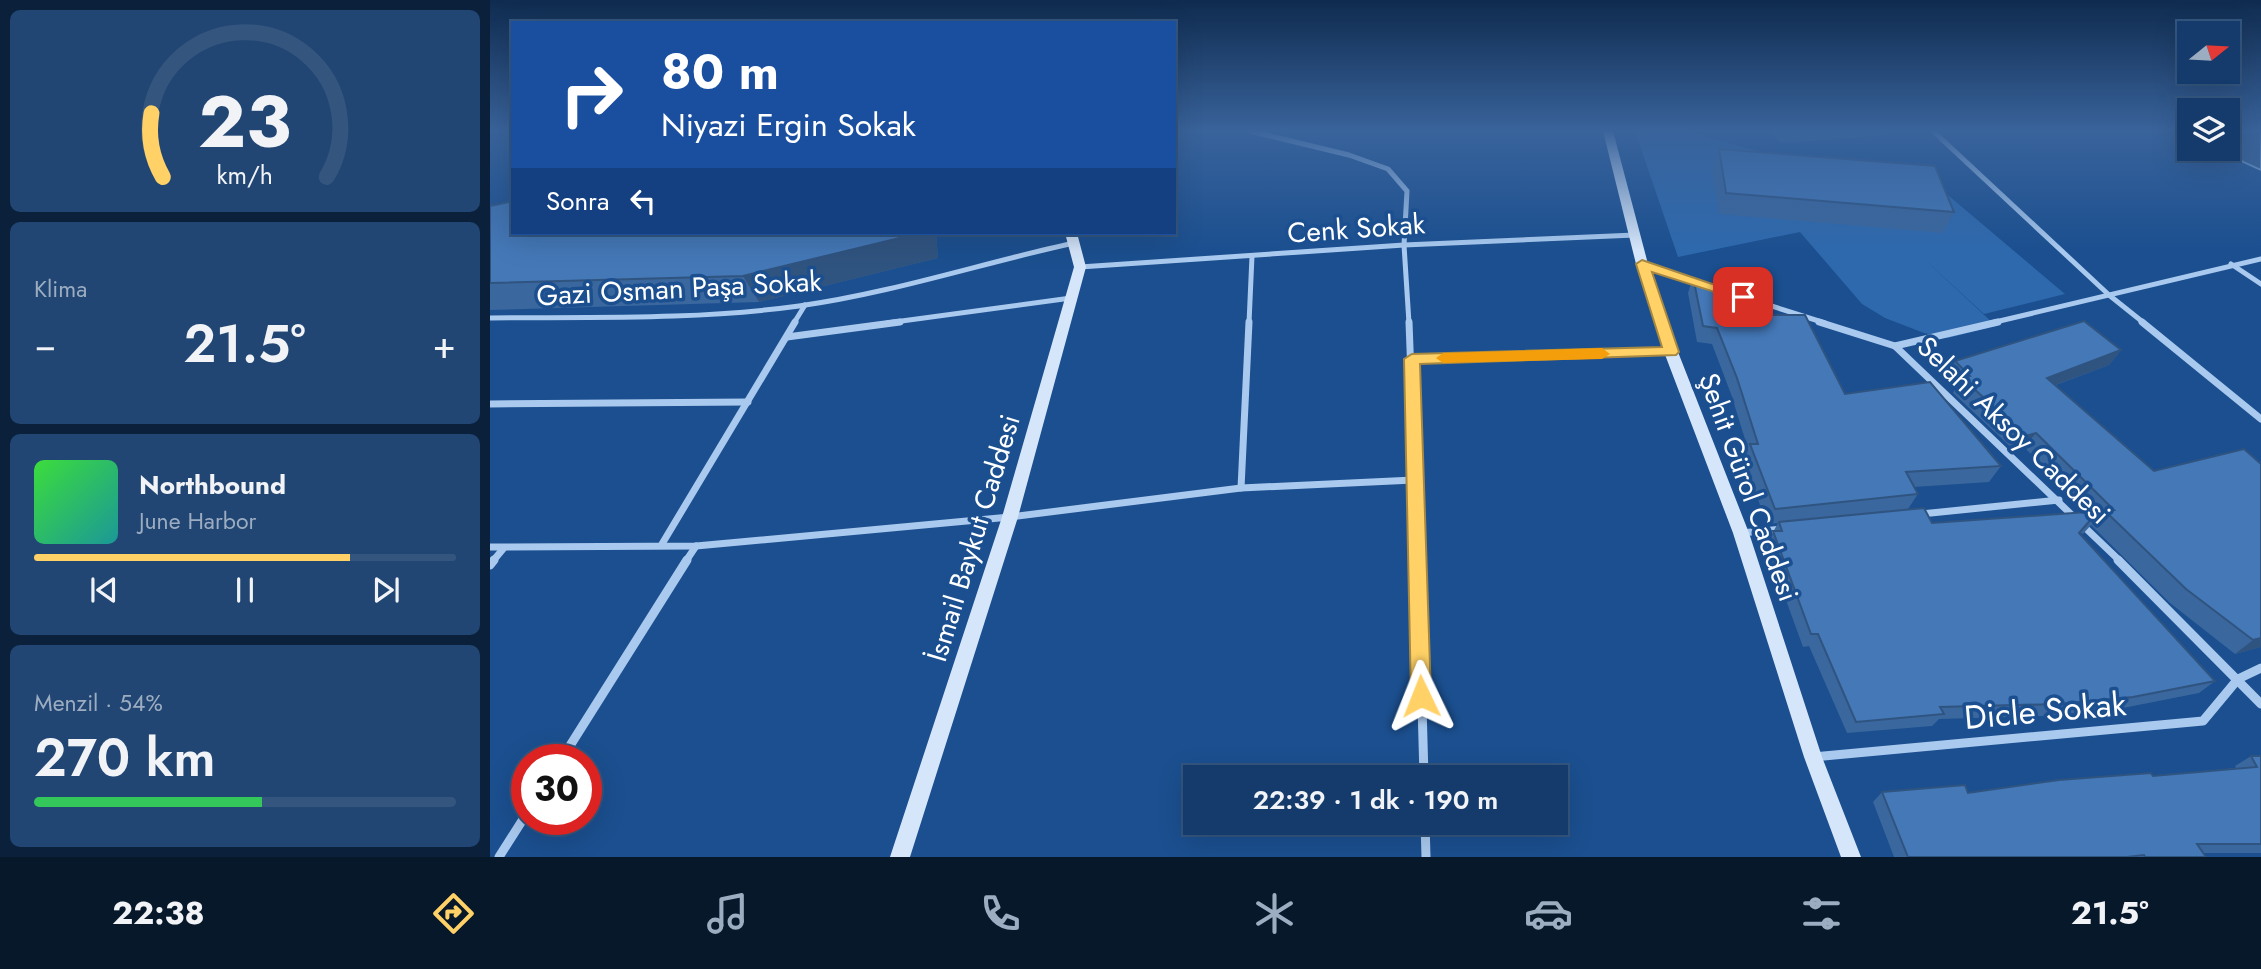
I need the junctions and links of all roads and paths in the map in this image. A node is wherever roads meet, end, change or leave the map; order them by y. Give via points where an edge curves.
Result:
1 (1390, 171) edge
2 (1619, 171) edge
3 (1976, 171) edge
4 (1636, 235) junction
5 (1072, 238) edge
6 (1404, 245) junction
7 (1252, 256) junction
8 (2261, 259) edge
9 (1642, 264) junction
10 (2231, 264) junction
11 (1080, 267) junction
12 (2261, 284) edge
13 (1709, 285) edge
14 (1722, 290) edge
15 (2109, 295) junction
16 (1071, 298) junction
17 (805, 305) junction
18 (490, 318) edge
19 (786, 337) junction
20 (1895, 346) junction
21 (1671, 352) junction
22 (1412, 359) junction
23 (748, 401) junction
24 (490, 404) edge
25 (2261, 419) edge
26 (1414, 480) junction
27 (1241, 488) junction
28 (2059, 500) junction
29 (1907, 516) edge
30 (1010, 517) junction
31 (1796, 527) edge
32 (1741, 533) junction
33 (662, 544) junction
34 (696, 546) junction
35 (490, 547) edge
36 (503, 549) junction
37 (490, 565) edge
38 (2261, 668) edge
39 (2238, 679) junction
40 (2261, 704) edge
41 (571, 744) edge
42 (1813, 757) junction
43 (1424, 765) edge
44 (513, 835) edge
45 (1425, 835) edge
46 (499, 857) edge
47 (900, 857) edge
48 (1426, 857) edge
49 (1851, 857) edge

1 - 6 street via 1407,191
2 - 4 main road, Şehit Gürol Caddesi
3 - 15 street
4 - 6 street, Cenk Sokak
4 - 9 main road, Şehit Gürol Caddesi
5 - 11 main road
5 - 17 street, Gazi Osman Paşa Sokak
6 - 7 street, Cenk Sokak
6 - 22 street
7 - 11 street, Cenk Sokak
7 - 27 street
8 - 10 street
9 - 13 street
9 - 21 main road, Şehit Gürol Caddesi
10 - 12 street
10 - 15 street
11 - 16 main road, İsmail Baykut Caddesi
14 - 20 street, Selahi Aksoy Caddesi
15 - 20 street
15 - 25 street
16 - 19 street, Gazi Osman Paşa Sokak
16 - 30 main road, İsmail Baykut Caddesi
17 - 18 street, Gazi Osman Paşa Sokak via 681,314
17 - 19 street
19 - 23 street
20 - 28 street, Selahi Aksoy Caddesi
21 - 22 street
21 - 32 main road, Şehit Gürol Caddesi
22 - 26 street
23 - 24 street
23 - 33 street
26 - 27 street
26 - 43 street
27 - 30 street
28 - 29 street
28 - 39 street, Selahi Aksoy Caddesi
30 - 34 street
30 - 47 main road, İsmail Baykut Caddesi
31 - 32 street
32 - 42 main road, Şehit Gürol Caddesi
33 - 34 street
33 - 36 street
34 - 41 street
35 - 36 street
36 - 37 street
38 - 39 street, Dicle Sokak
39 - 40 street, Selahi Aksoy Caddesi
39 - 42 street, Dicle Sokak via 2203,721
42 - 49 main road, Şehit Gürol Caddesi
44 - 46 street
45 - 48 street

